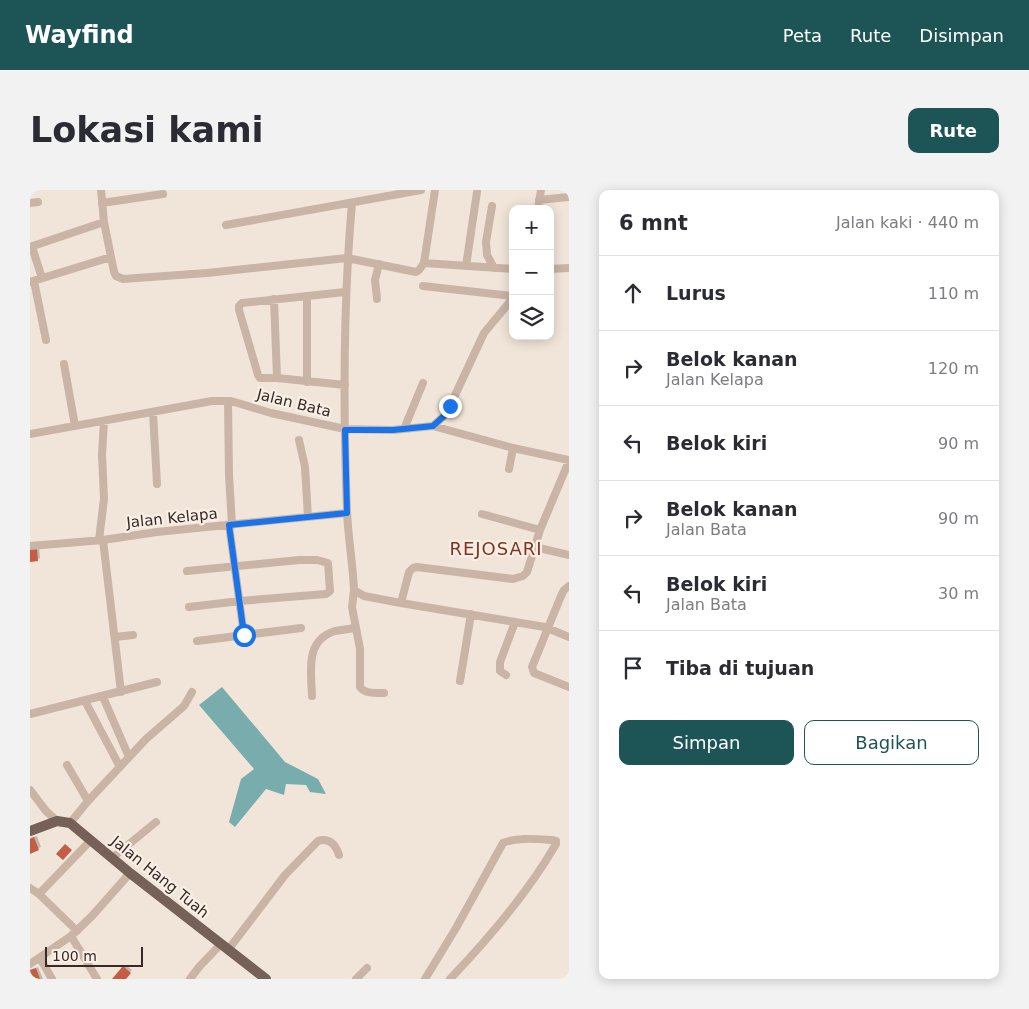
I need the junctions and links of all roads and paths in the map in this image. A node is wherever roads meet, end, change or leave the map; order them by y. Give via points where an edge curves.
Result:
1 (101, 190) edge
2 (374, 190) edge
3 (421, 190) edge
4 (435, 190) edge
5 (541, 190) edge
6 (477, 192) dead end
7 (163, 194) dead end
8 (569, 197) edge
9 (374, 199) junction
10 (539, 200) junction
11 (102, 203) junction
12 (352, 203) junction
13 (538, 205) edge
14 (492, 206) dead end
15 (104, 222) junction
16 (226, 225) dead end
17 (31, 247) edge
18 (111, 257) junction
19 (347, 258) junction
20 (424, 263) junction
21 (379, 264) junction
22 (466, 266) junction
23 (494, 268) junction
24 (569, 268) edge
25 (509, 269) edge
26 (554, 269) edge
27 (35, 280) edge
28 (423, 286) dead end
29 (345, 292) junction
30 (307, 296) junction
31 (509, 297) edge
32 (274, 299) junction
33 (377, 299) dead end
34 (509, 302) edge
35 (46, 340) dead end
36 (64, 364) dead end
37 (453, 373) dead end
38 (463, 376) junction
39 (277, 378) junction
40 (307, 382) junction
41 (423, 383) dead end
42 (345, 385) junction
43 (228, 401) junction
44 (153, 412) junction
45 (104, 421) junction
46 (75, 426) junction
47 (433, 426) junction
48 (404, 429) junction
49 (345, 430) junction
50 (30, 434) edge
51 (299, 440) dead end
52 (513, 448) junction
53 (569, 461) edge
54 (509, 469) dead end
55 (157, 484) dead end
56 (347, 513) junction
57 (482, 514) dead end
58 (308, 517) junction
59 (231, 525) junction
60 (540, 530) junction
61 (101, 540) junction
62 (30, 546) edge
63 (535, 547) junction
64 (569, 555) edge
65 (235, 566) junction
66 (188, 571) dead end
67 (569, 586) edge
68 (354, 590) junction
69 (240, 601) junction
70 (401, 603) junction
71 (189, 607) dead end
72 (471, 614) junction
73 (515, 622) junction
74 (301, 628) dead end
75 (355, 628) junction
76 (548, 628) junction
77 (133, 635) dead end
78 (244, 635) junction
79 (115, 637) junction
80 (569, 637) edge
81 (197, 641) dead end
82 (506, 674) dead end
83 (460, 681) dead end
84 (157, 682) dead end
85 (569, 687) edge
86 (120, 692) junction
87 (192, 692) dead end
88 (384, 693) dead end
89 (312, 696) dead end
90 (103, 697) junction
91 (85, 701) junction
92 (30, 714) edge
93 (129, 757) junction
94 (67, 765) dead end
95 (120, 767) junction
96 (30, 790) edge
97 (88, 801) junction
98 (56, 821) junction
99 (156, 822) dead end
100 (70, 823) junction
101 (30, 831) edge
102 (90, 840) junction
103 (339, 855) dead end
104 (112, 858) junction
105 (130, 873) junction
106 (30, 888) edge
107 (40, 894) junction
108 (74, 934) junction
109 (225, 947) junction
110 (40, 958) junction
111 (30, 964) edge
112 (367, 968) dead end
113 (52, 979) edge
114 (97, 979) edge
115 (190, 979) edge
116 (266, 979) edge
117 (356, 979) edge
118 (425, 979) edge
119 (450, 979) edge

1 - 11 street
2 - 9 street
3 - 9 street
4 - 20 street
5 - 10 street
6 - 22 street
7 - 11 street
8 - 10 street
9 - 12 street
10 - 13 street
11 - 15 street
12 - 16 street
12 - 19 street
14 - 23 street via 486,242 487,255
15 - 17 street
15 - 18 street
17 - 27 street
18 - 19 street via 116,276 123,279
18 - 27 street
19 - 21 street
19 - 29 street
20 - 21 street via 416,272
20 - 22 street
21 - 33 street via 375,280
22 - 23 street
23 - 25 street
24 - 26 street
27 - 35 street
28 - 31 street
29 - 30 street
29 - 42 street
30 - 32 street
30 - 40 street
32 - 39 street
32 - 39 street via 242,303 239,310 258,375 260,378
34 - 38 street via 484,333
36 - 46 street
37 - 38 street
38 - 47 street via 447,411
39 - 40 street
40 - 42 street
41 - 48 street
42 - 49 street
43 - 44 street, Jalan Bata
43 - 49 street, Jalan Bata
43 - 59 street
44 - 45 street, Jalan Bata
44 - 55 street
45 - 46 street, Jalan Bata
45 - 61 street
46 - 50 street, Jalan Bata
47 - 48 street, Jalan Bata
47 - 52 street
48 - 49 street, Jalan Bata
49 - 56 street
51 - 58 street via 305,467
52 - 53 street
52 - 54 street
53 - 60 street
56 - 58 street, Jalan Kelapa
56 - 68 street
57 - 60 street
58 - 59 street, Jalan Kelapa
59 - 61 street, Jalan Kelapa
59 - 65 street
60 - 63 street
61 - 62 street, Jalan Kelapa
61 - 79 street
63 - 64 street
63 - 70 street via 527,572 513,579 413,568
65 - 66 street
65 - 69 street
65 - 69 street via 308,559 328,563 329,569 330,591 326,594
67 - 76 street via 564,590
68 - 70 street via 364,596
68 - 75 street
69 - 71 street
69 - 78 street
70 - 72 street
72 - 73 street
72 - 83 street
73 - 76 street
73 - 82 street via 500,662 500,671
74 - 78 street
75 - 88 street via 360,649 360,689
75 - 89 street via 334,632 314,646
76 - 80 street
76 - 85 street via 532,671
77 - 79 street
78 - 81 street
79 - 86 street
84 - 86 street
86 - 90 street
87 - 93 street via 184,706
90 - 91 street
90 - 93 street
91 - 92 street
91 - 95 street
93 - 95 street
94 - 97 street
95 - 97 street
96 - 98 street
97 - 100 street
98 - 100 main road
98 - 101 main road
99 - 104 street
100 - 102 main road, Jalan Hang Tuah
102 - 104 main road, Jalan Hang Tuah
102 - 107 street
103 - 109 street via 330,841 318,841
104 - 105 main road, Jalan Hang Tuah
105 - 108 street
105 - 109 main road, Jalan Hang Tuah
106 - 107 street
107 - 108 street
108 - 110 street
108 - 114 street
109 - 115 street via 199,967
109 - 116 main road, Jalan Hang Tuah
110 - 111 street
110 - 113 street
112 - 117 street
118 - 119 street via 503,843 556,841 548,859 513,906 482,946

